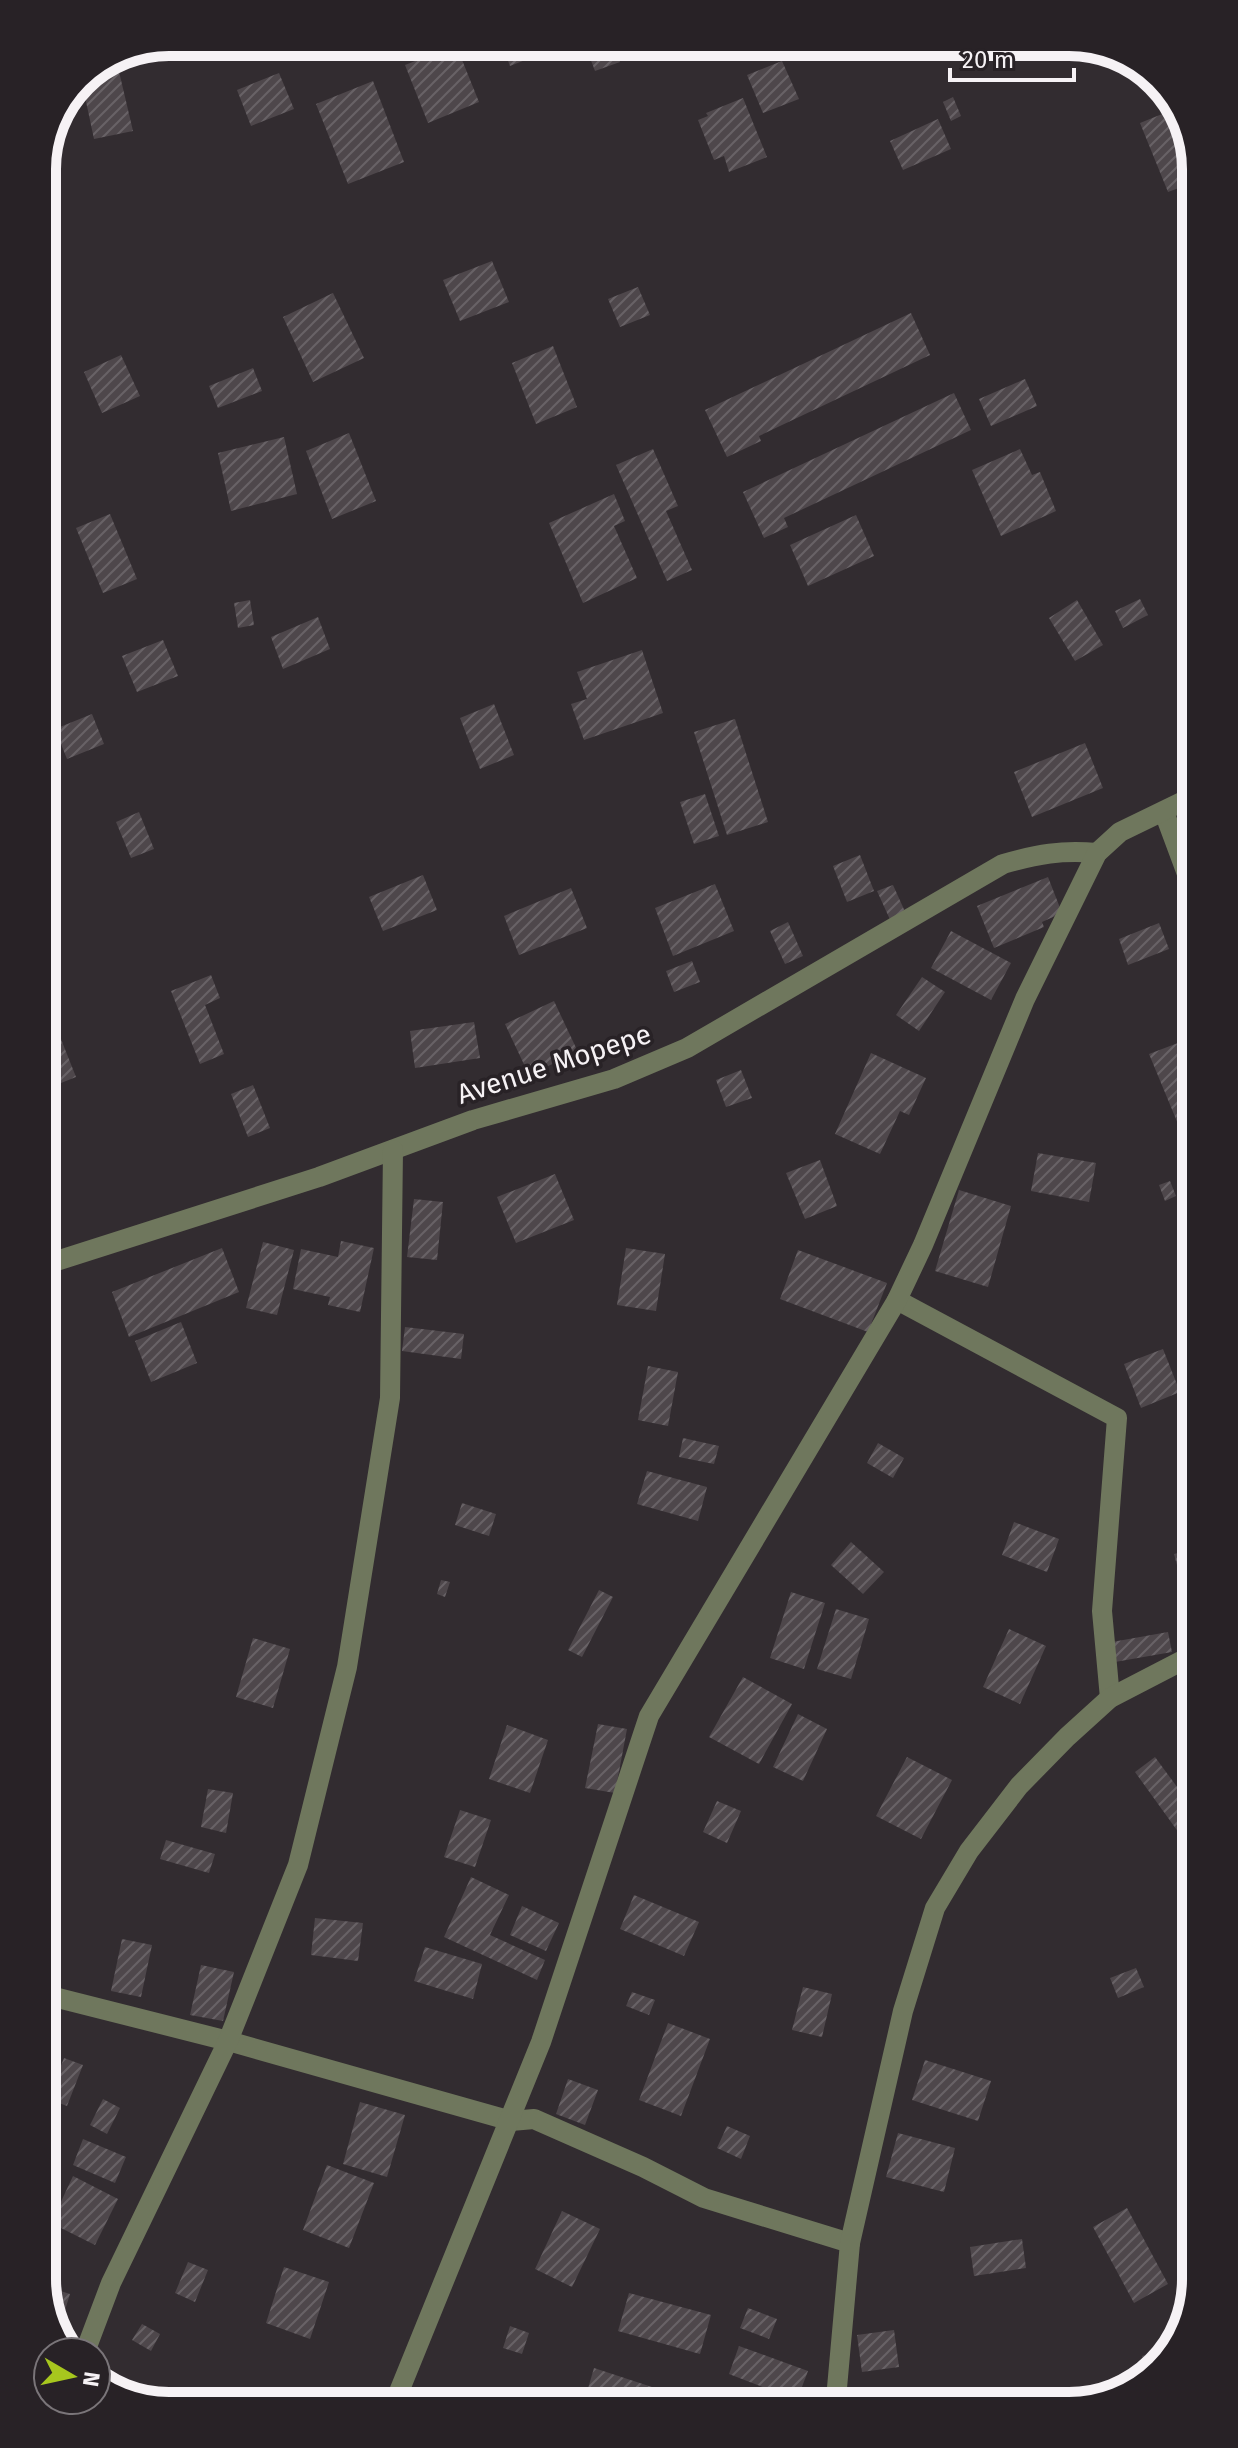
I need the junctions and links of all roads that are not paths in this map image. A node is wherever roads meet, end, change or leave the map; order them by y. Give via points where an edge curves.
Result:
1 (1182, 802) edge
2 (1164, 812) junction
3 (1097, 853) junction
4 (1182, 860) edge
5 (393, 1150) junction
6 (56, 1261) edge
7 (897, 1300) junction
8 (1182, 1661) edge
9 (1110, 1698) junction
10 (56, 1998) edge
11 (228, 2041) junction
12 (511, 2121) junction
13 (850, 2243) junction
14 (91, 2336) edge
15 (399, 2392) edge
16 (837, 2392) edge

1 - 2 street
2 - 3 street via 1120,832
2 - 4 street
3 - 5 street, Avenue Mopepe via 1065,850 1003,864 687,1048 614,1079 473,1120
3 - 7 street via 1025,999
5 - 6 street, Avenue Mopepe
5 - 11 street via 390,1398 347,1667 298,1865
7 - 9 street via 1117,1418 1102,1611
7 - 12 street via 649,1716
8 - 9 street
9 - 13 street via 1019,1786 969,1851 935,1908 903,2011
10 - 11 street
11 - 12 street
11 - 14 street via 111,2283
12 - 13 street via 534,2119 704,2198
12 - 15 street
13 - 16 street

